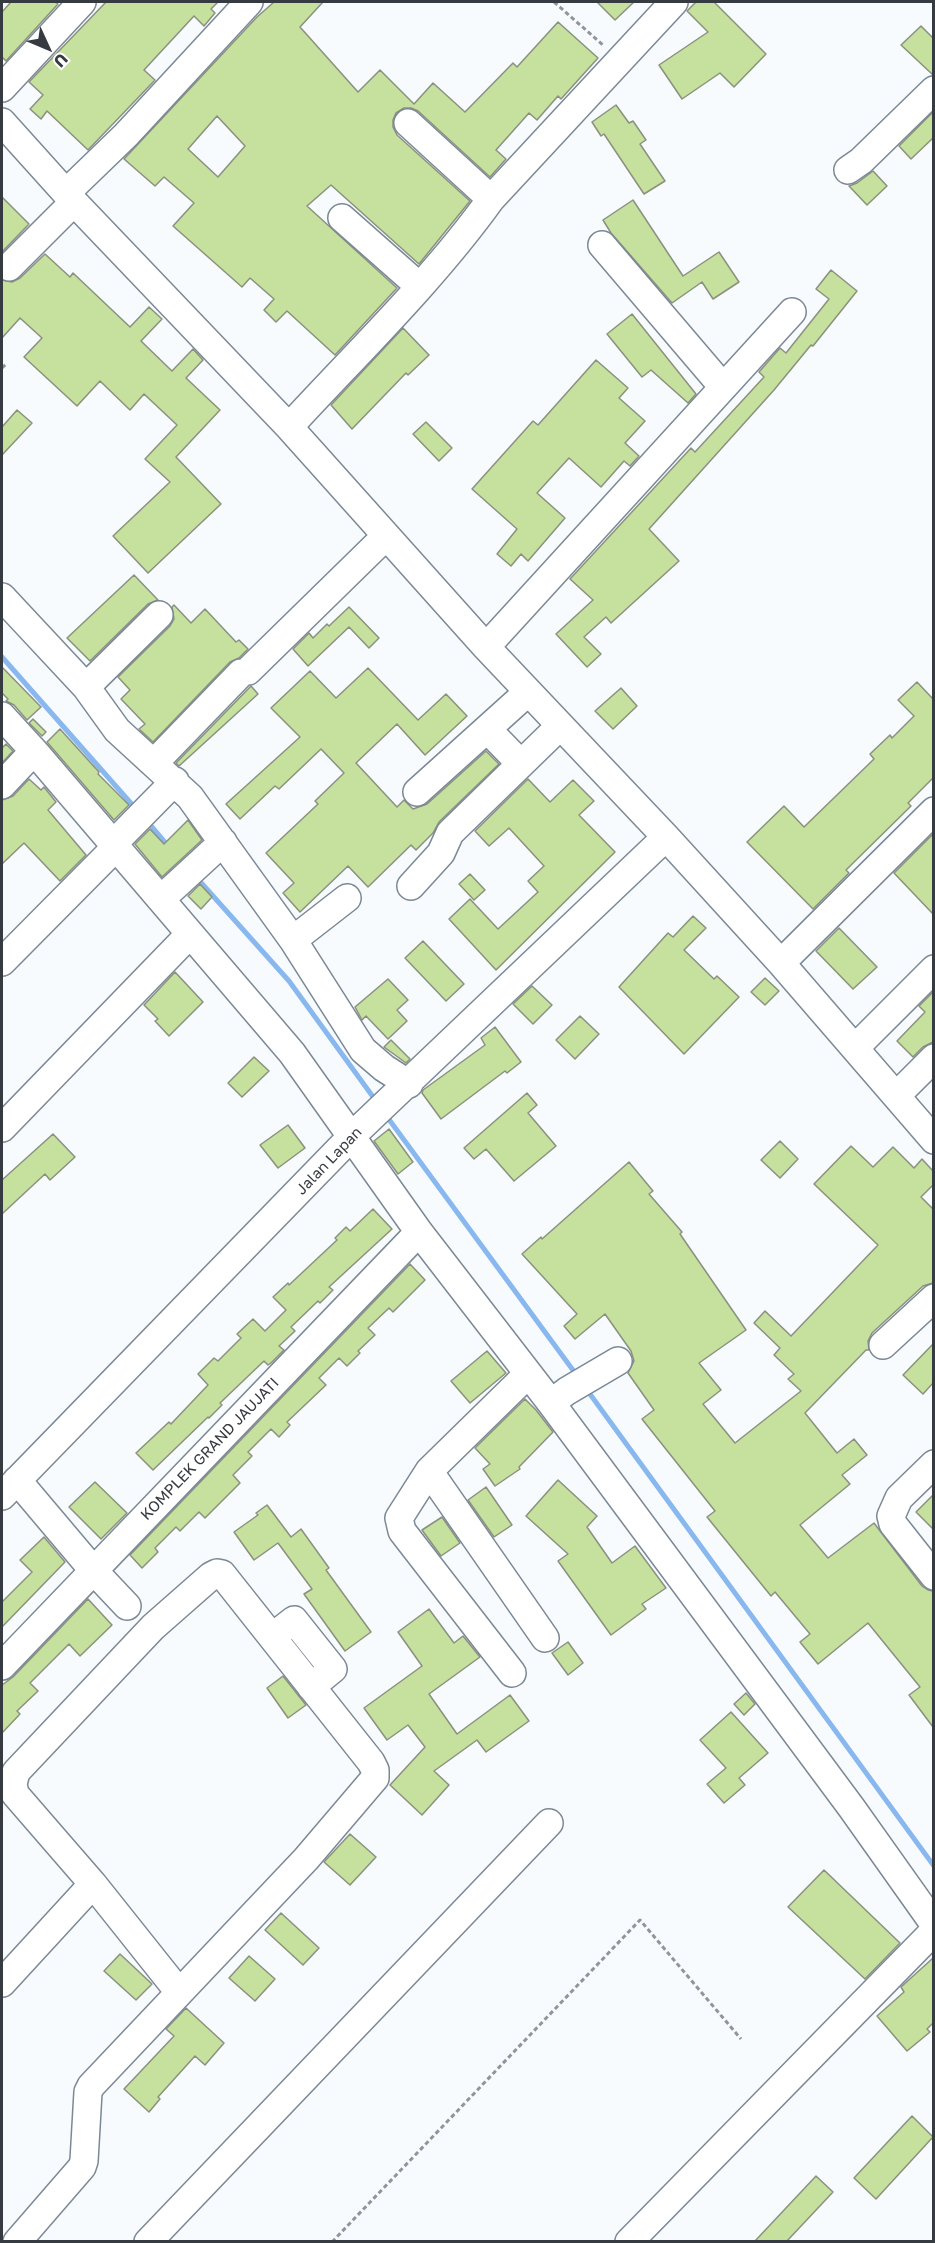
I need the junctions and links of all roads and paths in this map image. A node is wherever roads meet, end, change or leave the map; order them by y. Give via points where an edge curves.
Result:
1 (82, 2) edge
2 (249, 2) edge
3 (554, 2) edge
4 (674, 2) edge
5 (620, 60) junction
6 (2, 88) edge
7 (933, 90) edge
8 (2, 122) edge
9 (408, 123) dead end
10 (848, 170) dead end
11 (70, 197) junction
12 (491, 199) junction
13 (342, 218) dead end
14 (602, 245) dead end
15 (9, 267) dead end
16 (419, 286) junction
17 (792, 312) dead end
18 (7, 363) dead end
19 (2, 368) edge
20 (723, 387) junction
21 (289, 427) junction
22 (386, 536) junction
23 (2, 597) edge
24 (159, 615) dead end
25 (486, 647) junction
26 (86, 687) junction
27 (528, 692) junction
28 (2, 716) edge
29 (560, 726) junction
30 (488, 730) junction
31 (34, 751) junction
32 (154, 764) junction
33 (521, 764) junction
34 (2, 785) edge
35 (170, 786) junction
36 (417, 792) dead end
37 (933, 811) edge
38 (666, 837) junction
39 (115, 845) junction
40 (219, 845) junction
41 (411, 886) dead end
42 (347, 898) dead end
43 (161, 899) junction
44 (190, 934) junction
45 (293, 940) junction
46 (2, 962) edge
47 (781, 963) junction
48 (933, 969) edge
49 (855, 1048) junction
50 (932, 1061) edge
51 (403, 1090) junction
52 (896, 1096) junction
53 (2, 1128) edge
54 (354, 1135) junction
55 (933, 1140) edge
56 (418, 1232) junction
57 (933, 1298) edge
58 (883, 1345) dead end
59 (608, 1367) dead end
60 (527, 1376) junction
61 (559, 1397) junction
62 (933, 1464) edge
63 (429, 1471) junction
64 (9, 1488) edge
65 (93, 1570) junction
66 (933, 1576) edge
67 (127, 1606) dead end
68 (545, 1638) dead end
69 (2, 1666) edge
70 (512, 1673) dead end
71 (549, 1823) dead end
72 (93, 1884) junction
73 (933, 1924) edge
74 (933, 1931) edge
75 (2, 1983) edge
76 (178, 1992) junction
77 (741, 2039) dead end
78 (17, 2241) edge
79 (148, 2241) edge
80 (332, 2241) edge
81 (629, 2241) edge

1 - 6 street
2 - 11 street
3 - 5 path
4 - 5 street
5 - 12 street
7 - 10 street
8 - 11 street
9 - 12 street
11 - 15 street
11 - 21 street
12 - 16 street
13 - 16 street
14 - 20 street
16 - 21 street
17 - 20 street
18 - 19 path
20 - 25 street
21 - 22 street
22 - 25 street
22 - 32 street
23 - 26 street
24 - 26 street
25 - 27 street
26 - 32 street via 117,730
27 - 29 street
27 - 30 street
28 - 31 street
29 - 33 street
29 - 38 street
30 - 33 street
30 - 36 street
31 - 34 street
31 - 39 street
32 - 35 street
33 - 41 street via 450,833 441,853
35 - 39 street
35 - 40 street via 190,796
37 - 47 street
38 - 47 street
38 - 51 street, Jalan Lapan
39 - 43 street
39 - 46 street
40 - 43 street
40 - 45 street
42 - 45 street
43 - 44 street
44 - 53 street
44 - 54 street via 292,1053
45 - 51 street via 363,1050
47 - 49 street
48 - 49 street
49 - 52 street
50 - 52 street
51 - 54 street, Jalan Lapan
52 - 55 street
54 - 56 street
54 - 64 street, Jalan Lapan
56 - 60 street
56 - 65 street, KOMPLEK GRAND JAUJATI
57 - 58 street
59 - 61 street
60 - 61 street
60 - 63 street
61 - 73 street
62 - 66 street via 899,1498 891,1516
63 - 68 street
63 - 70 street via 399,1518 402,1531
64 - 65 street
65 - 67 street
65 - 69 street, KOMPLEK GRAND JAUJATI
71 - 79 street
72 - 75 street
72 - 76 street
72 - 76 street via 15,1794 16,1772 153,1627 211,1576 222,1574 371,1762 375,1778 306,1859
74 - 81 street
76 - 78 street via 91,2086 82,2167
77 - 80 path via 640,1920

